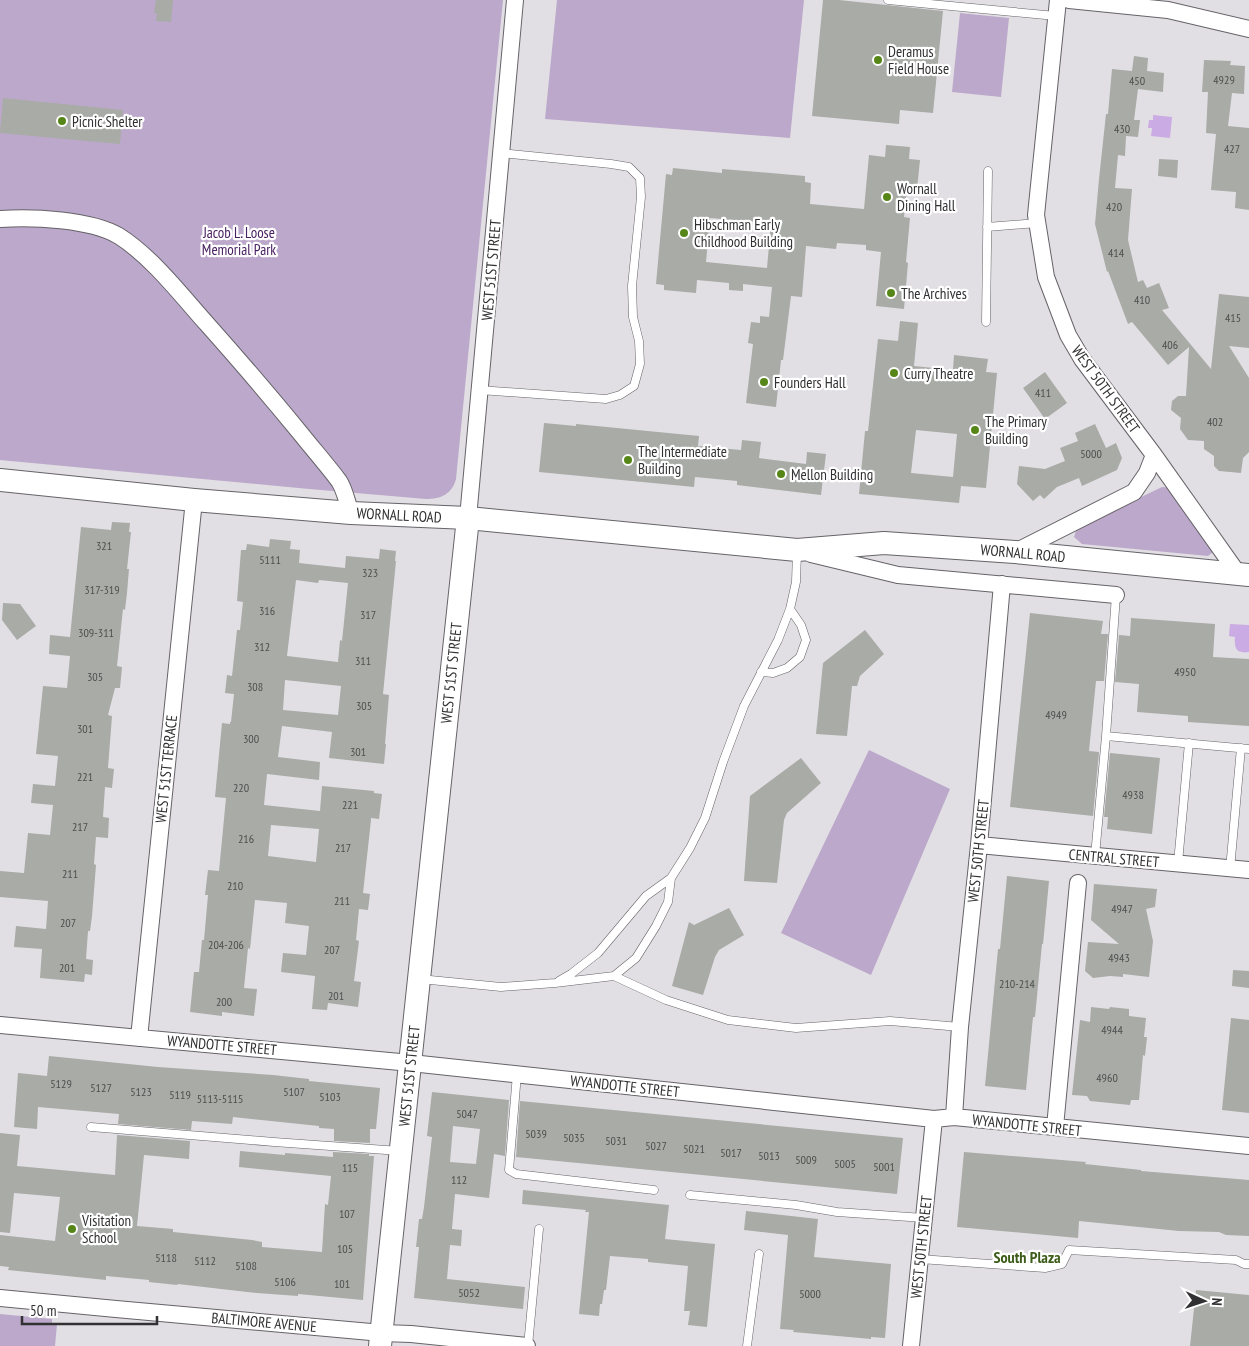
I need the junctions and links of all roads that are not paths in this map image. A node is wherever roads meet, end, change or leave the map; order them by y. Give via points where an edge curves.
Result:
1 (515, 0) edge
2 (888, 0) edge
3 (1069, 0) edge
4 (1057, 8) edge
5 (1249, 29) edge
6 (501, 153) junction
7 (988, 171) dead end
8 (0, 218) edge
9 (1038, 223) junction
10 (987, 227) junction
11 (986, 322) dead end
12 (480, 390) junction
13 (1154, 454) junction
14 (0, 480) edge
15 (194, 500) junction
16 (351, 513) junction
17 (468, 518) junction
18 (797, 550) junction
19 (1014, 552) junction
20 (1244, 575) edge
21 (1002, 584) junction
22 (1116, 594) joint
23 (790, 609) junction
24 (761, 672) junction
25 (1106, 736) junction
26 (1189, 743) junction
27 (1245, 749) edge
28 (979, 845) junction
29 (1095, 856) junction
30 (1178, 864) junction
31 (1230, 868) junction
32 (1249, 870) edge
33 (671, 878) junction
34 (1078, 883) dead end
35 (614, 976) junction
36 (419, 979) junction
37 (555, 983) junction
38 (0, 1025) edge
39 (960, 1027) junction
40 (139, 1038) junction
41 (411, 1063) junction
42 (517, 1074) junction
43 (954, 1117) junction
44 (934, 1119) junction
45 (91, 1127) dead end
46 (1055, 1127) junction
47 (1249, 1146) edge
48 (402, 1151) junction
49 (654, 1190) dead end
50 (690, 1195) dead end
51 (924, 1218) junction
52 (539, 1228) dead end
53 (759, 1254) dead end
54 (920, 1259) junction
55 (1249, 1264) edge
56 (0, 1298) edge
57 (381, 1339) edge
58 (528, 1346) edge
59 (748, 1346) edge
60 (912, 1346) edge

1 - 6 street, WEST 51ST STREET
2 - 4 lane
3 - 5 street via 1168,10
4 - 9 street, WEST 50TH STREET via 1036,215
6 - 12 street, WEST 51ST STREET
6 - 12 lane via 629,167 640,178 632,286 640,364 634,386 606,399
7 - 10 lane
8 - 16 street via 52,219 81,224 107,230 128,243 169,282 296,428 340,483
9 - 10 lane
9 - 13 street, WEST 50TH STREET via 1046,277 1068,335 1082,359
10 - 11 lane
12 - 17 street, WEST 51ST STREET
13 - 19 street via 1147,473 1134,492
13 - 20 street, WEST 50TH STREET
14 - 15 main road, WORNALL ROAD
15 - 16 main road, WORNALL ROAD
15 - 40 street, WEST 51ST TERRACE
16 - 17 main road, WORNALL ROAD
17 - 18 main road, WORNALL ROAD
17 - 36 main road, WEST 51ST STREET
18 - 19 main road, WORNALL ROAD via 884,543
18 - 21 street, WORNALL ROAD via 898,575
18 - 23 lane via 796,582
19 - 20 main road, WORNALL ROAD
21 - 22 street, WORNALL ROAD
21 - 28 street, WEST 50TH STREET
22 - 25 lane
23 - 24 lane
23 - 24 lane via 802,624 806,640 800,657 787,668 773,673
24 - 33 lane via 744,706 705,818
25 - 26 lane
25 - 29 lane
26 - 27 lane
26 - 30 lane
27 - 31 lane
28 - 29 street, CENTRAL STREET
28 - 39 street, WEST 50TH STREET
29 - 30 street, CENTRAL STREET
30 - 31 street, CENTRAL STREET
31 - 32 street, CENTRAL STREET
33 - 35 lane via 668,902 656,926 636,958
33 - 37 lane via 646,896 598,953
34 - 46 street
35 - 37 lane
35 - 39 lane via 666,1000 728,1020 796,1028 890,1021
36 - 37 lane via 501,986
36 - 41 main road, WEST 51ST STREET
38 - 40 street, WYANDOTTE STREET
39 - 43 street, WEST 50TH STREET
40 - 41 street, WYANDOTTE STREET
41 - 42 street, WYANDOTTE STREET
41 - 48 main road, WEST 51ST STREET
42 - 44 street, WYANDOTTE STREET
42 - 49 lane via 508,1170 516,1174
43 - 44 street, WYANDOTTE STREET
43 - 46 street, WYANDOTTE STREET
44 - 51 street, WEST 50TH STREET
45 - 48 lane
46 - 47 street, WYANDOTTE STREET
48 - 57 main road, WEST 51ST STREET
50 - 51 lane via 837,1212
51 - 54 street, WEST 50TH STREET
52 - 58 lane
53 - 59 lane
54 - 55 lane via 1045,1268 1062,1264 1069,1250 1236,1260
54 - 60 street, WEST 50TH STREET
56 - 57 street, BALTIMORE AVENUE
57 - 58 street, BALTIMORE AVENUE via 420,1335

